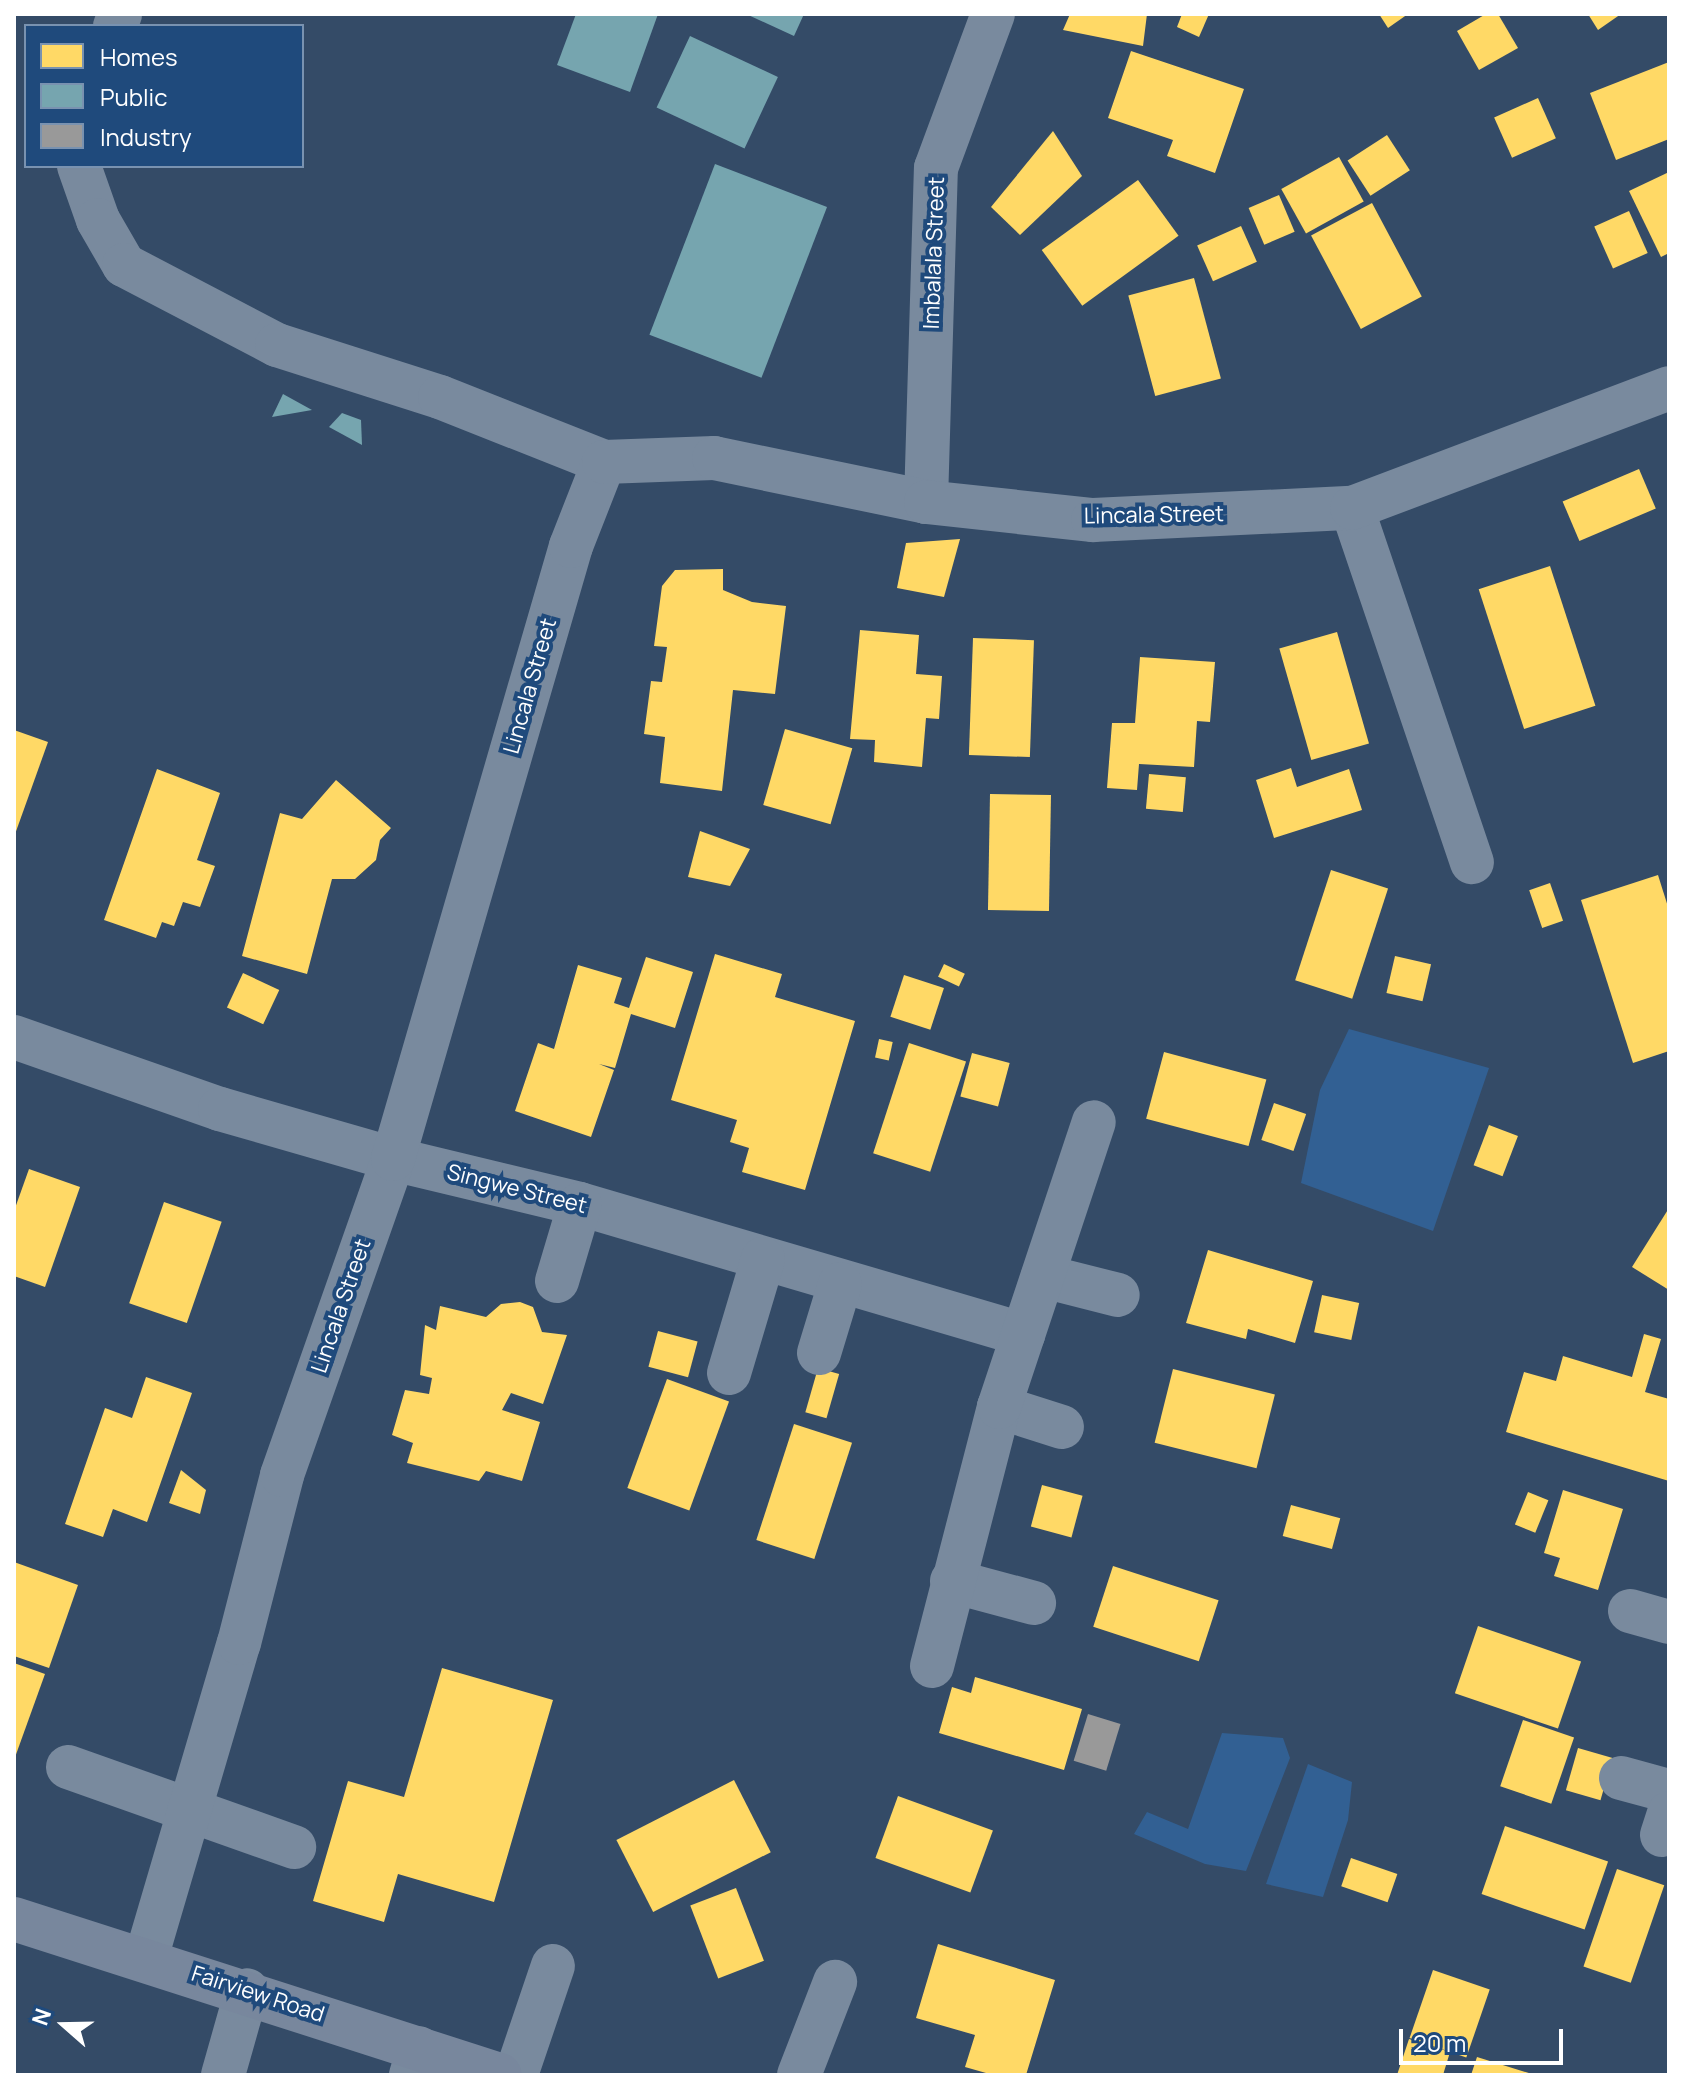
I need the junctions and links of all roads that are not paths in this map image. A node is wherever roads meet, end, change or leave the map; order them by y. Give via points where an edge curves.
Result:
1 (993, 14) edge
2 (80, 168) edge
3 (1669, 388) edge
4 (604, 462) junction
5 (926, 502) junction
6 (1352, 508) junction
7 (1472, 862) dead end
8 (14, 1037) edge
9 (1094, 1122) dead end
10 (393, 1159) junction
11 (580, 1204) junction
12 (763, 1259) junction
13 (1043, 1276) junction
14 (557, 1281) dead end
15 (840, 1284) junction
16 (1118, 1295) dead end
17 (1023, 1334) junction
18 (819, 1353) dead end
19 (729, 1373) dead end
20 (999, 1407) junction
21 (1062, 1427) dead end
22 (952, 1581) junction
23 (1034, 1603) dead end
24 (932, 1666) dead end
25 (68, 1767) dead end
26 (1621, 1778) dead end
27 (1669, 1791) edge
28 (188, 1809) junction
29 (294, 1847) dead end
30 (14, 1919) edge
31 (146, 1958) junction
32 (553, 1966) dead end
33 (835, 1982) dead end
34 (247, 1990) junction
35 (415, 2061) edge
36 (223, 2075) edge
37 (500, 2075) edge
38 (516, 2075) edge
39 (799, 2075) edge

1 - 5 street, Imbalala Street via 936,168
2 - 4 street via 98,220 124,265 277,345 440,397
3 - 6 street, Lincala Street
4 - 5 street, Lincala Street via 714,458
4 - 10 street, Lincala Street via 571,546
5 - 6 street, Lincala Street via 1093,520
6 - 7 street
8 - 10 street, Singwe Street via 220,1109
9 - 13 street
10 - 11 street, Singwe Street
10 - 28 street, Lincala Street via 282,1475 239,1643
11 - 12 street, Singwe Street
11 - 14 street
12 - 15 street, Singwe Street
12 - 19 street
13 - 16 street
13 - 17 street
15 - 17 street, Singwe Street
15 - 18 street
17 - 20 street
20 - 21 street
20 - 22 street
22 - 23 street
22 - 24 street
25 - 28 street
26 - 27 street
28 - 29 street
28 - 31 street, Lincala Street
30 - 31 main road, Fairview Road
31 - 34 main road, Fairview Road
32 - 38 street
33 - 39 street
34 - 35 main road, Fairview Road
34 - 36 street
35 - 37 main road, Fairview Road

